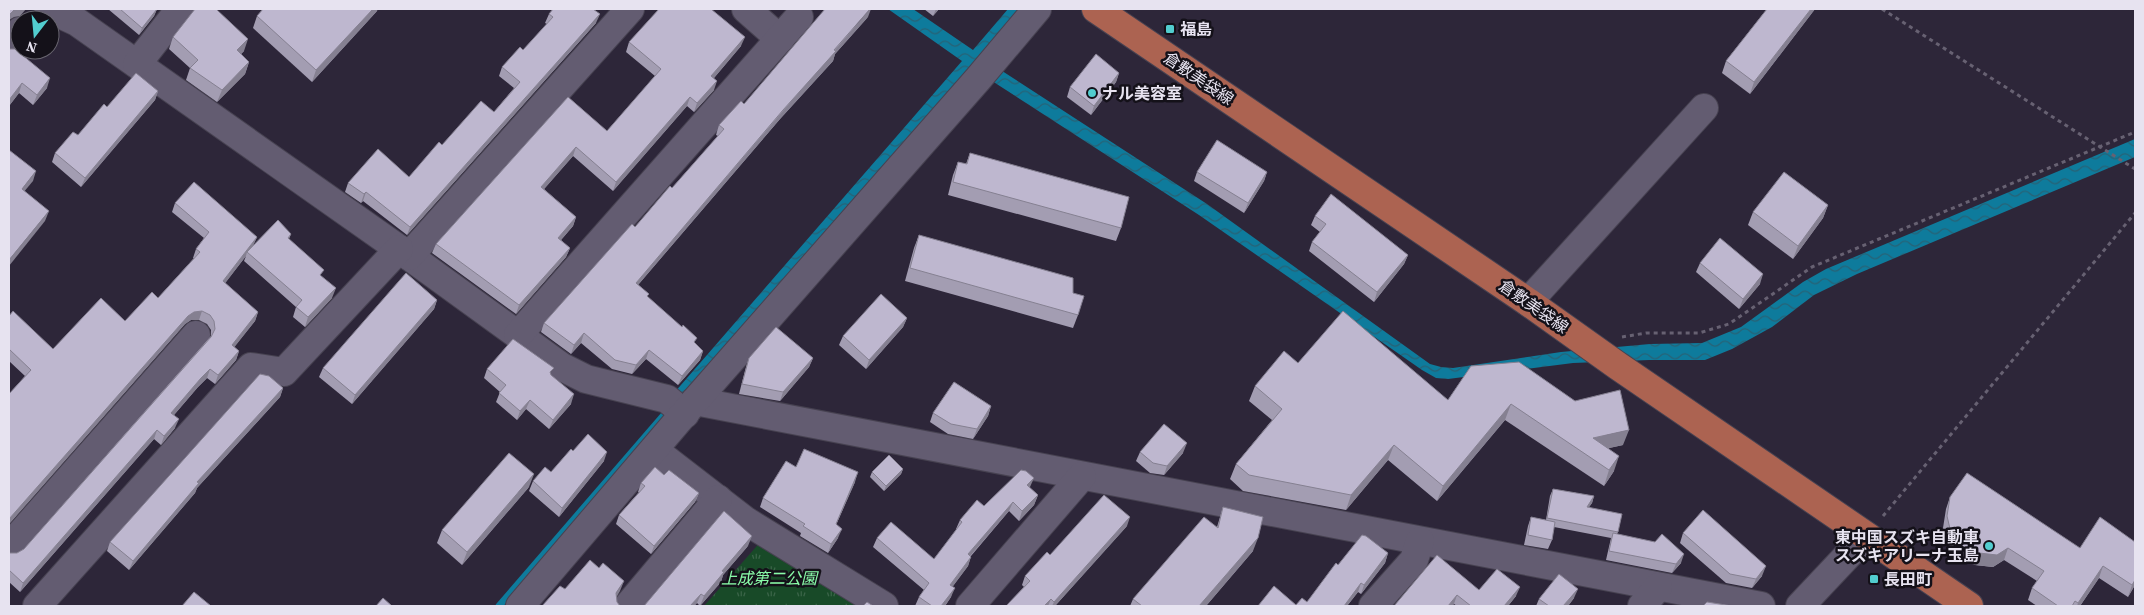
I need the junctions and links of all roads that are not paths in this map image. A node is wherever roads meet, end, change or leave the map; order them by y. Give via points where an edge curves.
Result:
1 (180, 9) edge
2 (630, 9) edge
3 (746, 9) edge
4 (1037, 9) edge
5 (1096, 9) edge
6 (60, 14) edge
7 (799, 17) dead end
8 (780, 39) junction
9 (137, 64) junction
10 (1704, 108) dead end
11 (404, 253) junction
12 (1528, 302) junction
13 (196, 335) dead end
14 (518, 335) junction
15 (682, 406) junction
16 (654, 450) junction
17 (1082, 476) junction
18 (718, 499) junction
19 (1866, 536) junction
20 (1420, 541) junction
21 (9, 547) edge
22 (1650, 597) edge
23 (37, 606) edge
24 (520, 606) edge
25 (628, 606) edge
26 (884, 606) edge
27 (970, 606) edge
28 (1373, 606) edge
29 (1761, 606) edge
30 (1800, 606) edge
31 (1969, 606) edge

1 - 9 street
2 - 11 street
3 - 8 street
4 - 15 street
5 - 12 main road, 倉敷美袋線
6 - 9 street via 77,22
7 - 8 street
8 - 14 street
9 - 11 street
10 - 12 street
11 - 14 street
11 - 23 street via 284,372 250,367
12 - 19 main road, 倉敷美袋線
13 - 21 street
14 - 15 street via 562,367 586,379
15 - 16 street
15 - 17 street
16 - 18 street
16 - 24 street
17 - 20 street
17 - 27 street
18 - 25 street
18 - 26 street via 746,521
19 - 30 street
19 - 31 main road, 倉敷美袋線
20 - 22 street
20 - 28 street via 1414,560
22 - 29 street

